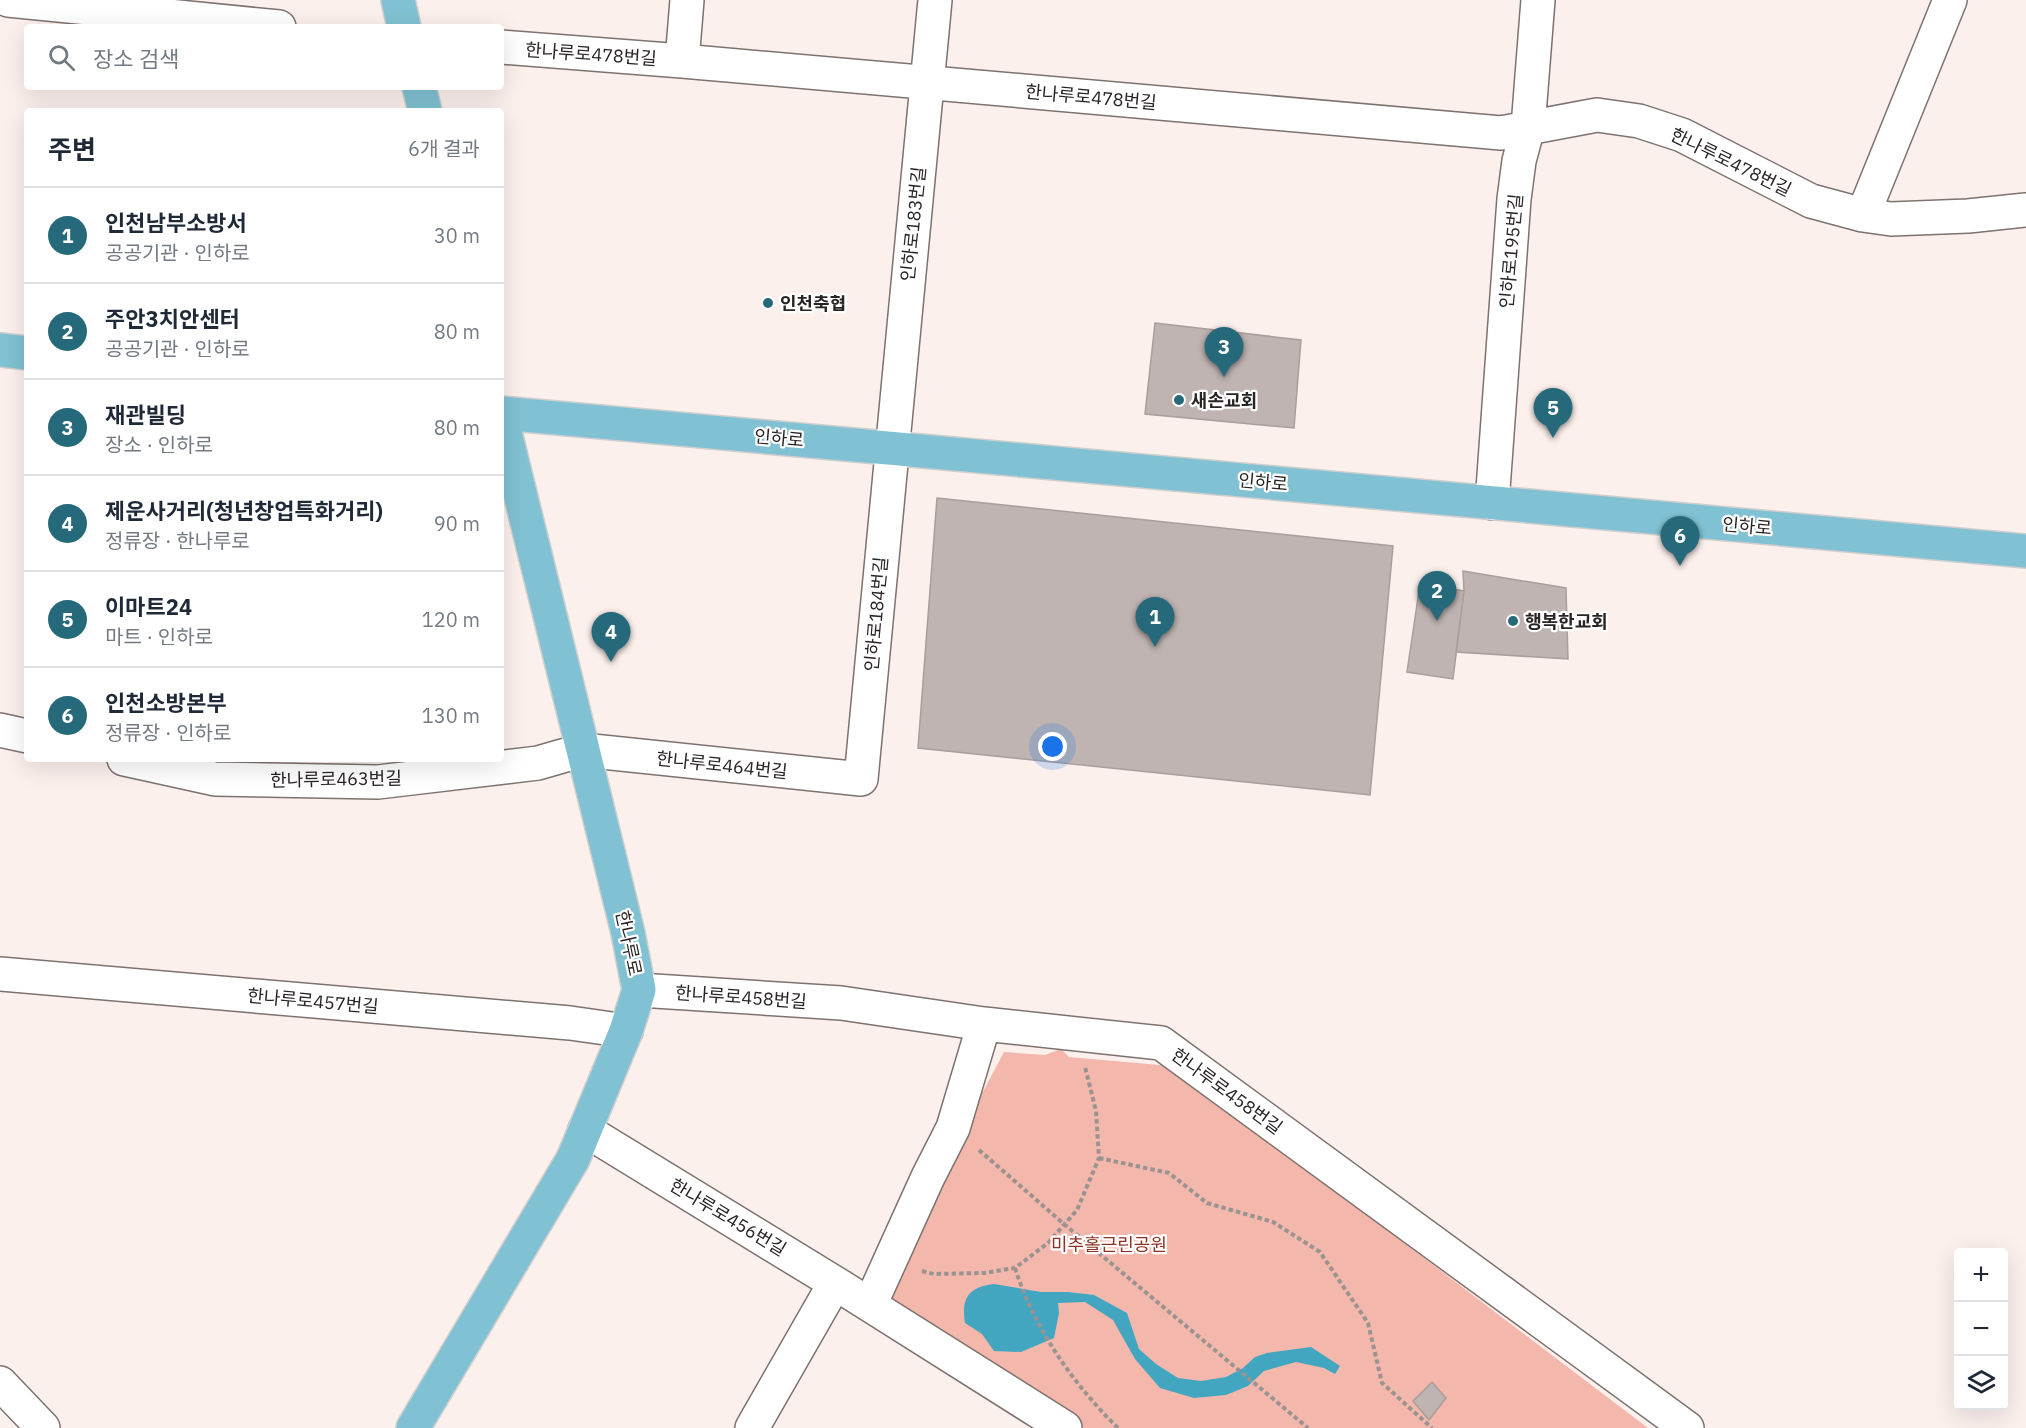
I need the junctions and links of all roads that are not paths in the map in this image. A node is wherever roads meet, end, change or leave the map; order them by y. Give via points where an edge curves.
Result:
1 (8, 0) edge
2 (398, 0) edge
3 (687, 0) edge
4 (935, 0) edge
5 (1538, 0) edge
6 (1950, 0) edge
7 (249, 24) edge
8 (403, 24) edge
9 (504, 47) edge
10 (682, 61) junction
11 (927, 82) junction
12 (420, 90) edge
13 (424, 108) edge
14 (1514, 130) junction
15 (2026, 210) edge
16 (1863, 215) junction
17 (0, 350) edge
18 (24, 354) edge
19 (504, 415) edge
20 (504, 427) edge
21 (892, 448) junction
22 (1492, 503) junction
23 (2026, 551) edge
24 (0, 730) edge
25 (24, 735) edge
26 (583, 750) junction
27 (138, 762) edge
28 (861, 779) joint
29 (0, 974) edge
30 (639, 990) junction
31 (984, 1024) junction
32 (626, 1031) junction
33 (585, 1130) junction
34 (835, 1283) junction
35 (870, 1305) junction
36 (0, 1383) edge
37 (1031, 1419) edge
38 (43, 1428) edge
39 (412, 1428) edge
40 (752, 1428) edge
41 (1065, 1428) edge
42 (1687, 1428) edge

1 - 7 street
2 - 8 main road
3 - 10 street, 한나루로478번길
4 - 11 street, 인하로183번길
5 - 14 street, 인하로195번길
6 - 16 street
9 - 10 street, 한나루로478번길
10 - 11 street, 한나루로478번길
11 - 14 street, 한나루로478번길
11 - 21 street, 인하로183번길
12 - 13 main road
14 - 16 street, 한나루로478번길 via 1597,115 1639,121 1682,135 1811,201
14 - 22 street, 인하로195번길 via 1519,161
15 - 16 street, 한나루로478번길 via 1891,219
17 - 18 main road
19 - 21 main road, 인하로
20 - 26 main road, 한나루로
21 - 22 main road, 인하로
21 - 28 street, 인하로184번길
22 - 23 main road, 인하로
24 - 25 street
26 - 27 street, 한나루로463번길 via 538,763 378,782 215,779
26 - 28 street, 한나루로464번길
26 - 30 main road, 한나루로
29 - 32 street, 한나루로457번길
30 - 31 street, 한나루로458번길 via 841,1003
30 - 32 main road, 한나루로
31 - 35 street via 953,1128
31 - 42 street, 한나루로458번길 via 1161,1043
32 - 33 main road, 한나루로
33 - 34 street, 한나루로456번길
33 - 39 main road, 한나루로 via 573,1159
34 - 35 street, 한나루로456번길
34 - 40 street
35 - 37 street, 한나루로456번길
36 - 38 street
37 - 41 street, 한나루로456번길

